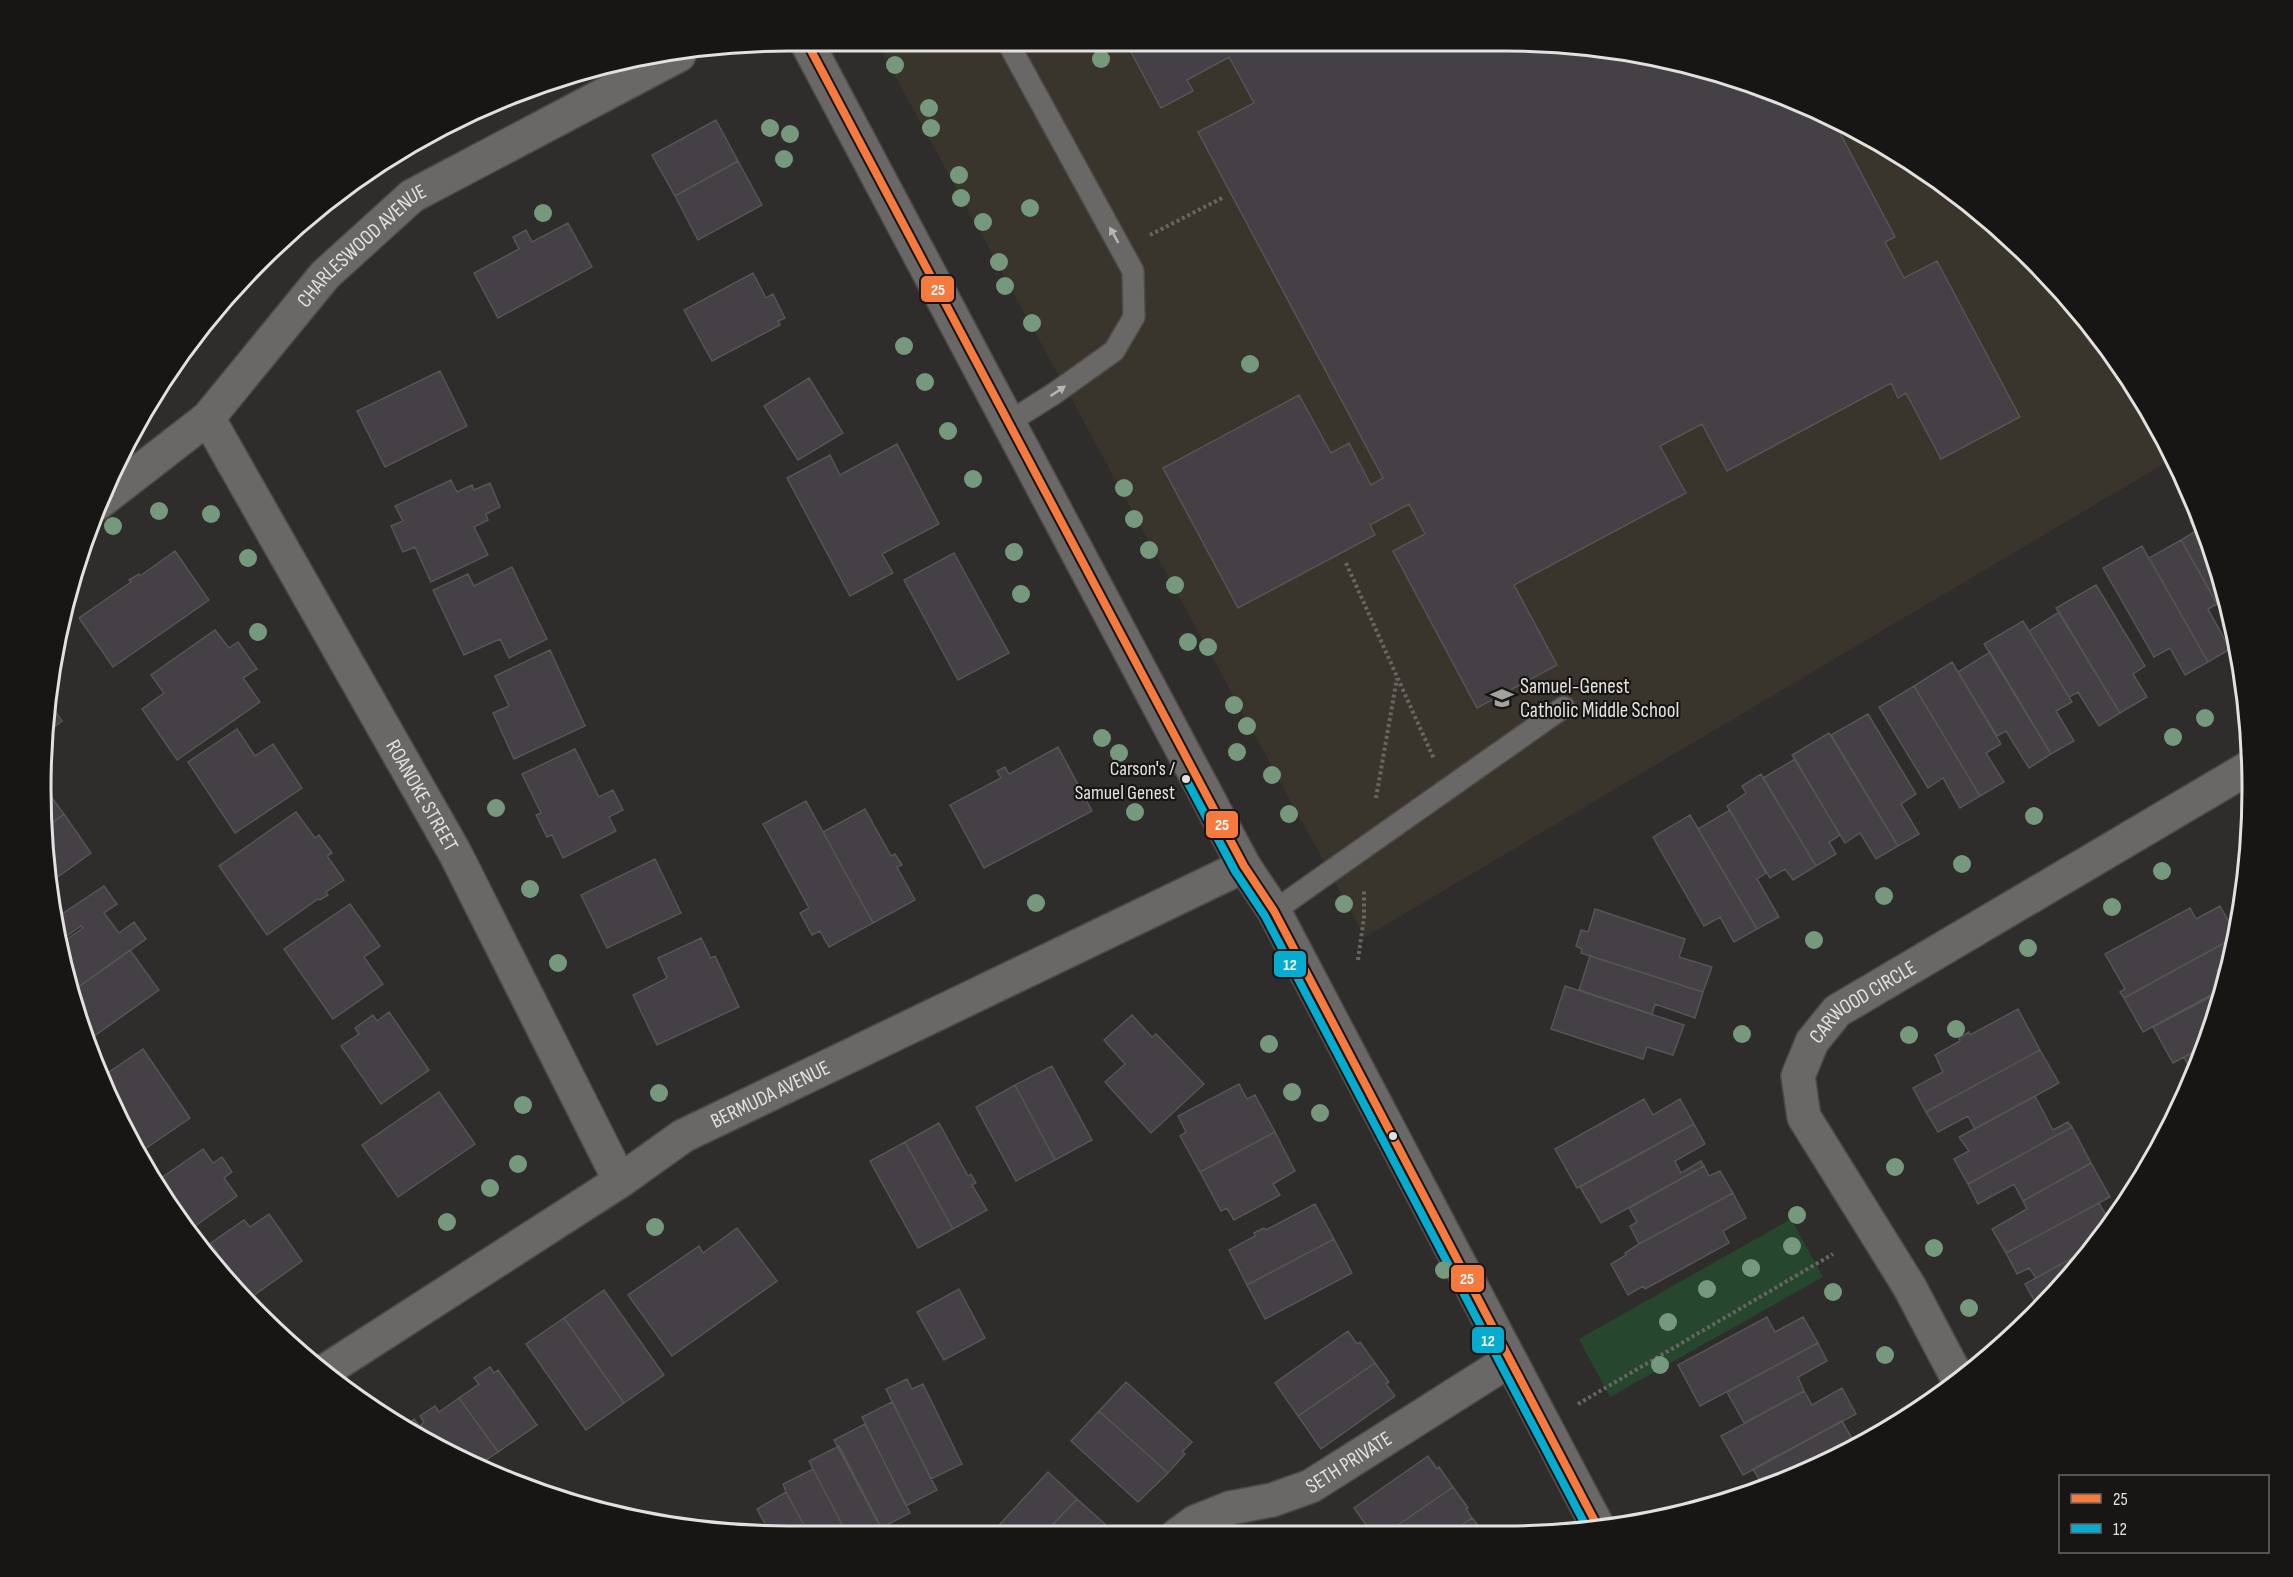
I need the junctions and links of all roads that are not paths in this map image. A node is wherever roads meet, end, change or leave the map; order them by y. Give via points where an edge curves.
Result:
1 (812, 51) edge
2 (1013, 51) edge
3 (667, 61) edge
4 (208, 418) junction
5 (1009, 422) junction
6 (114, 491) edge
7 (1564, 707) dead end
8 (2242, 777) edge
9 (1244, 866) junction
10 (1274, 911) junction
11 (620, 1181) junction
12 (1510, 1360) junction
13 (331, 1367) edge
14 (1955, 1373) edge
15 (1590, 1521) edge
16 (1190, 1526) edge

1 - 5 street
5 -> 2 lane via 1114,351 1134,317 1133,271
3 - 4 street, CHARLESWOOD AVENUE via 412,196 325,275
4 - 6 street, CHARLESWOOD AVENUE
4 - 11 street, ROANOKE STREET via 455,853
5 - 9 street
7 - 10 lane
8 - 14 street, CARWOOD CIRCLE via 1837,1011 1812,1042 1798,1076 1804,1117 1909,1286
9 - 10 street
9 - 11 street, BERMUDA AVENUE via 683,1136
10 - 12 street
11 - 13 street, BERMUDA AVENUE
12 - 15 street
12 - 16 street, SETH PRIVATE via 1311,1486 1272,1500 1230,1508

